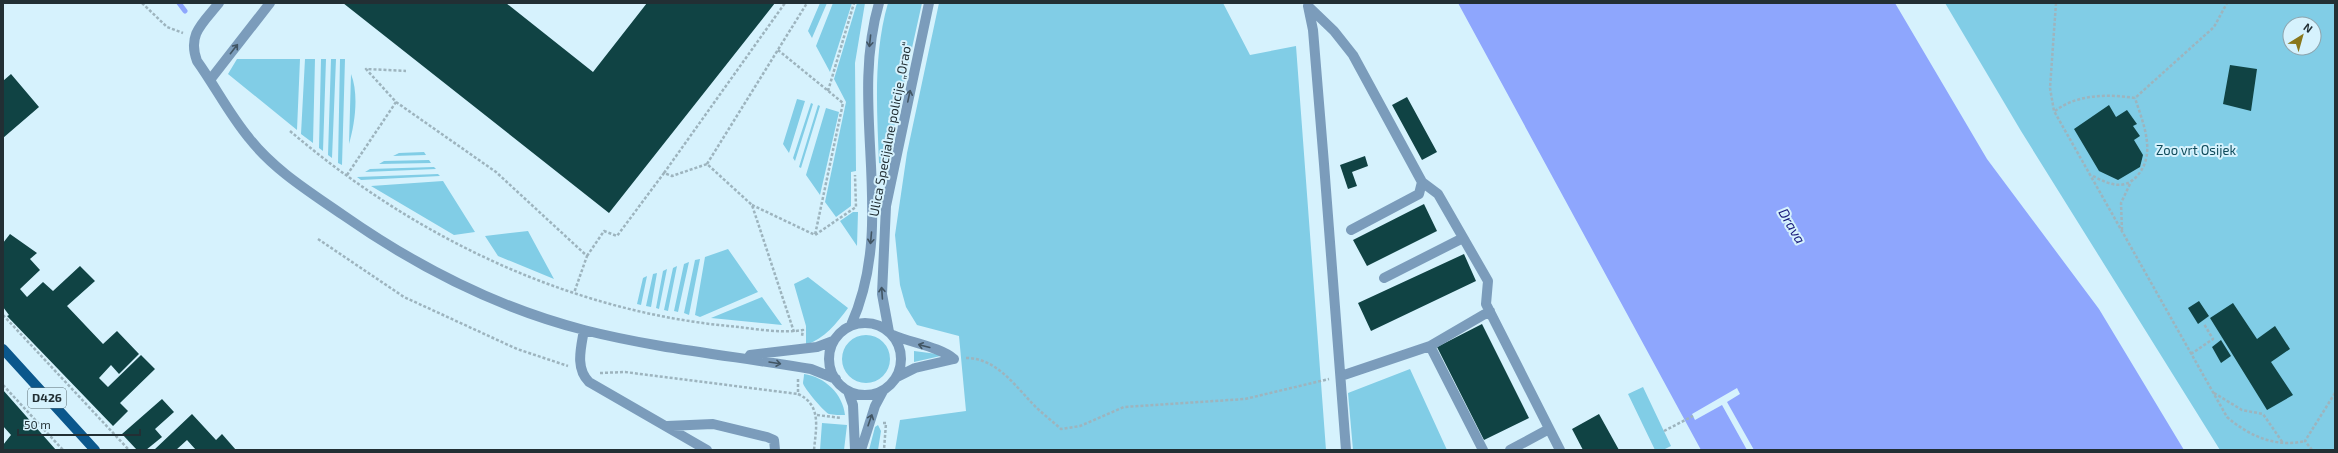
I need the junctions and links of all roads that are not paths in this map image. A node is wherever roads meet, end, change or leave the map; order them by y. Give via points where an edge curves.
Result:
1 (218, 3) edge
2 (270, 3) edge
3 (879, 3) edge
4 (929, 3) edge
5 (1308, 5) edge
6 (210, 80) junction
7 (1422, 182) junction
8 (1351, 230) dead end
9 (1463, 238) junction
10 (1384, 278) dead end
11 (1490, 312) junction
12 (851, 325) junction
13 (584, 330) junction
14 (891, 333) junction
15 (834, 341) junction
16 (1430, 346) junction
17 (3, 349) edge
18 (736, 357) junction
19 (1341, 376) junction
20 (898, 377) junction
21 (836, 379) junction
22 (848, 391) junction
23 (883, 391) junction
24 (667, 426) junction
25 (1549, 430) junction
26 (95, 450) edge
27 (708, 450) edge
28 (775, 450) edge
29 (855, 450) edge
30 (861, 450) edge
31 (1346, 450) edge
32 (1483, 450) edge
33 (1510, 450) edge
34 (1560, 450) edge

1 - 6 street via 194,37 193,49 197,61
6 -> 2 street
3 -> 12 street, Ulica Specijalne policije „Orao“ via 871,30 867,68 873,185 870,241 863,296
14 -> 4 street, Ulica Specijalne policije „Orao“ via 882,294 886,206
5 - 7 street via 1353,55
5 - 19 street via 1314,46
6 - 13 street via 248,138 265,156 303,188 356,225 414,260 477,293
7 - 8 street via 1419,194
7 - 9 street via 1438,194
9 - 10 street
9 - 11 street via 1488,281 1486,304
11 - 16 street
11 - 25 street
12 - 14 street via 862,322 874,323
12 - 15 street
13 - 18 street via 648,344
13 - 24 street via 580,364 583,376 589,382
14 - 20 street via 902,355
20 -> 14 street via 915,368 954,359 944,351 913,343
15 - 18 street via 801,350
15 - 21 street via 829,352 829,364
16 - 19 street
16 - 32 street
17 - 26 main road, D426
18 -> 21 street via 798,367
19 - 31 street
20 - 23 street
21 - 22 street
22 - 23 street via 860,395 872,395
22 - 29 street via 853,405
30 -> 23 street via 875,406
24 - 27 street
24 - 28 street via 713,424 767,437 774,440
25 - 33 street
25 - 34 street

